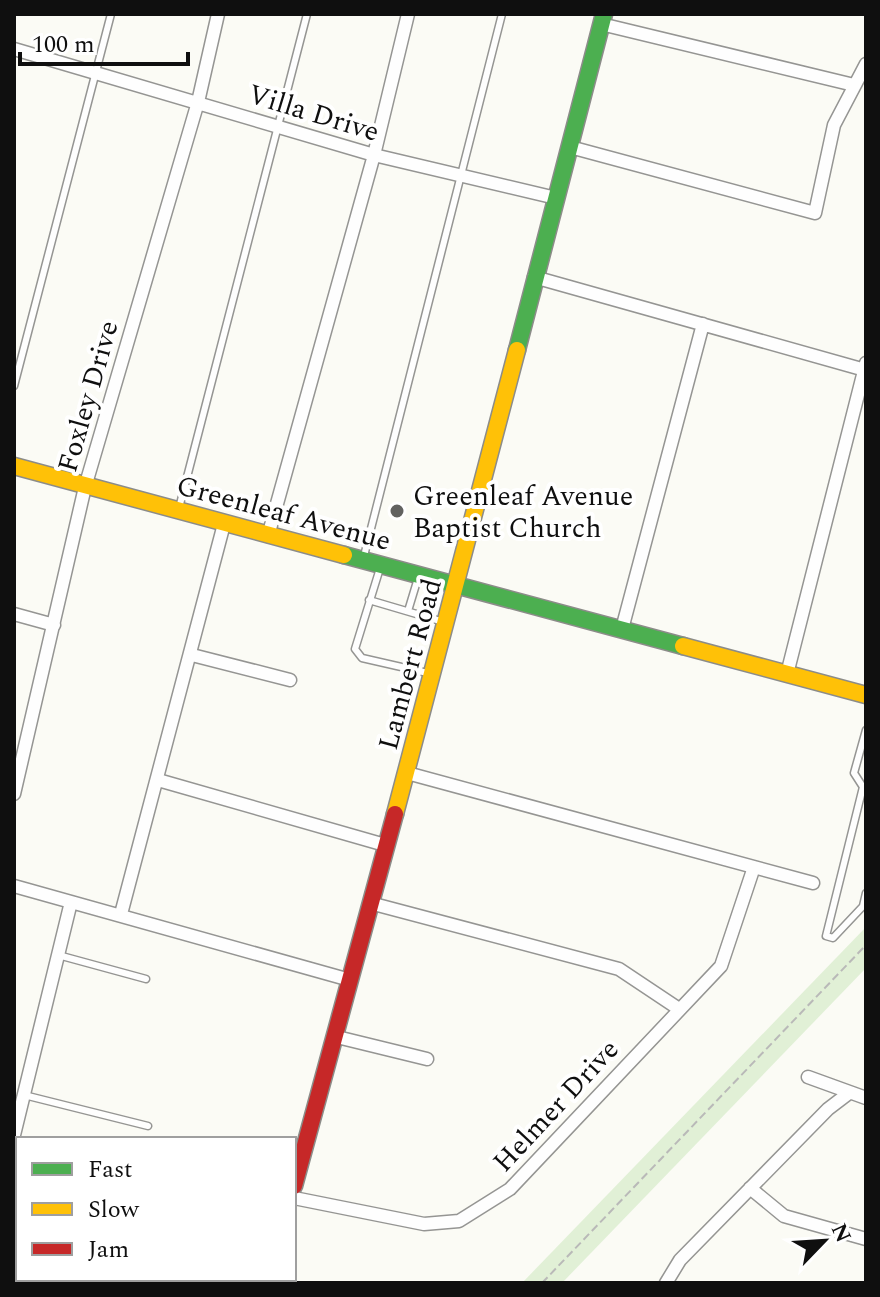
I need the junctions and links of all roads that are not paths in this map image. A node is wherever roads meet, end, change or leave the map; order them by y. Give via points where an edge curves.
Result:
1 (111, 14) edge
2 (218, 14) edge
3 (307, 14) edge
4 (408, 14) edge
5 (502, 14) edge
6 (603, 19) edge
7 (14, 49) edge
8 (866, 64) edge
9 (95, 72) junction
10 (854, 85) junction
11 (198, 102) junction
12 (278, 126) junction
13 (570, 147) junction
14 (374, 155) junction
15 (460, 176) junction
16 (556, 198) junction
17 (534, 277) junction
18 (703, 324) junction
19 (865, 366) edge
20 (14, 386) edge
21 (14, 466) edge
22 (85, 487) junction
23 (178, 512) junction
24 (224, 524) junction
25 (268, 536) junction
26 (363, 560) junction
27 (381, 565) junction
28 (419, 574) junction
29 (457, 584) junction
30 (369, 600) junction
31 (408, 611) junction
32 (14, 614) edge
33 (447, 623) junction
34 (54, 625) junction
35 (622, 629) junction
36 (192, 655) junction
37 (432, 674) junction
38 (787, 674) junction
39 (290, 680) dead end
40 (866, 695) edge
41 (866, 730) edge
42 (20, 751) edge
43 (407, 773) junction
44 (158, 780) junction
45 (14, 794) edge
46 (385, 845) junction
47 (754, 867) junction
48 (813, 883) dead end
49 (14, 886) edge
50 (866, 893) edge
51 (71, 902) junction
52 (370, 903) junction
53 (865, 905) edge
54 (121, 914) junction
55 (58, 955) junction
56 (146, 979) dead end
57 (350, 980) junction
58 (679, 1009) junction
59 (337, 1037) junction
60 (427, 1059) dead end
61 (808, 1077) dead end
62 (849, 1093) junction
63 (24, 1095) junction
64 (866, 1098) edge
65 (148, 1126) dead end
66 (14, 1135) edge
67 (296, 1179) edge
68 (750, 1188) junction
69 (296, 1198) edge
70 (866, 1239) edge
71 (666, 1283) edge

1 - 9 lane
2 - 11 street, Foxley Drive
3 - 12 lane
4 - 14 street
5 - 15 lane
6 - 10 street
6 - 13 main road, Lambert Road
7 - 9 street, Villa Drive
8 - 10 street
9 - 11 street, Villa Drive
9 - 20 lane
10 - 13 street via 834,125 815,213
11 - 12 street, Villa Drive
11 - 22 street, Foxley Drive
12 - 14 street, Villa Drive
12 - 23 lane
13 - 16 main road, Lambert Road
14 - 15 street, Villa Drive
14 - 25 street
15 - 16 street, Villa Drive
15 - 26 lane
16 - 17 main road, Lambert Road
17 - 18 street
17 - 29 main road, Lambert Road
18 - 19 street
18 - 35 street
19 - 38 street
21 - 22 main road, Greenleaf Avenue
22 - 23 main road, Greenleaf Avenue
22 - 34 street, Foxley Drive
23 - 24 main road, Greenleaf Avenue
24 - 25 main road, Greenleaf Avenue
24 - 36 street
25 - 26 main road, Greenleaf Avenue
26 - 27 main road, Greenleaf Avenue
27 - 28 main road, Greenleaf Avenue
27 - 30 lane
28 - 29 main road, Greenleaf Avenue
28 - 31 lane
29 - 33 main road, Lambert Road
29 - 35 main road, Greenleaf Avenue
30 - 31 lane
30 - 37 lane via 355,644 358,655
31 - 33 lane
32 - 34 street
33 - 37 main road, Lambert Road
34 - 42 street, Foxley Drive
35 - 38 main road, Greenleaf Avenue
36 - 39 street
36 - 44 street
37 - 43 main road, Lambert Road
38 - 40 main road, Greenleaf Avenue
41 - 53 lane via 854,773 863,787 826,936 833,938
42 - 45 street, Foxley Drive
43 - 46 main road, Lambert Road
43 - 47 street
44 - 46 street
44 - 54 street
46 - 52 main road, Lambert Road
47 - 48 street
47 - 58 street, Helmer Drive via 721,966
49 - 51 street
50 - 53 lane
51 - 54 street
51 - 55 street
52 - 57 main road, Lambert Road
52 - 58 street via 619,969
54 - 57 street
55 - 56 lane
55 - 63 street
57 - 59 main road, Lambert Road
58 - 69 street, Helmer Drive via 510,1189 459,1221 424,1224
59 - 60 street
59 - 67 main road, Lambert Road
61 - 62 street
62 - 64 street
62 - 68 street
63 - 65 lane
63 - 66 street
68 - 70 street via 784,1216
68 - 71 street via 680,1260

